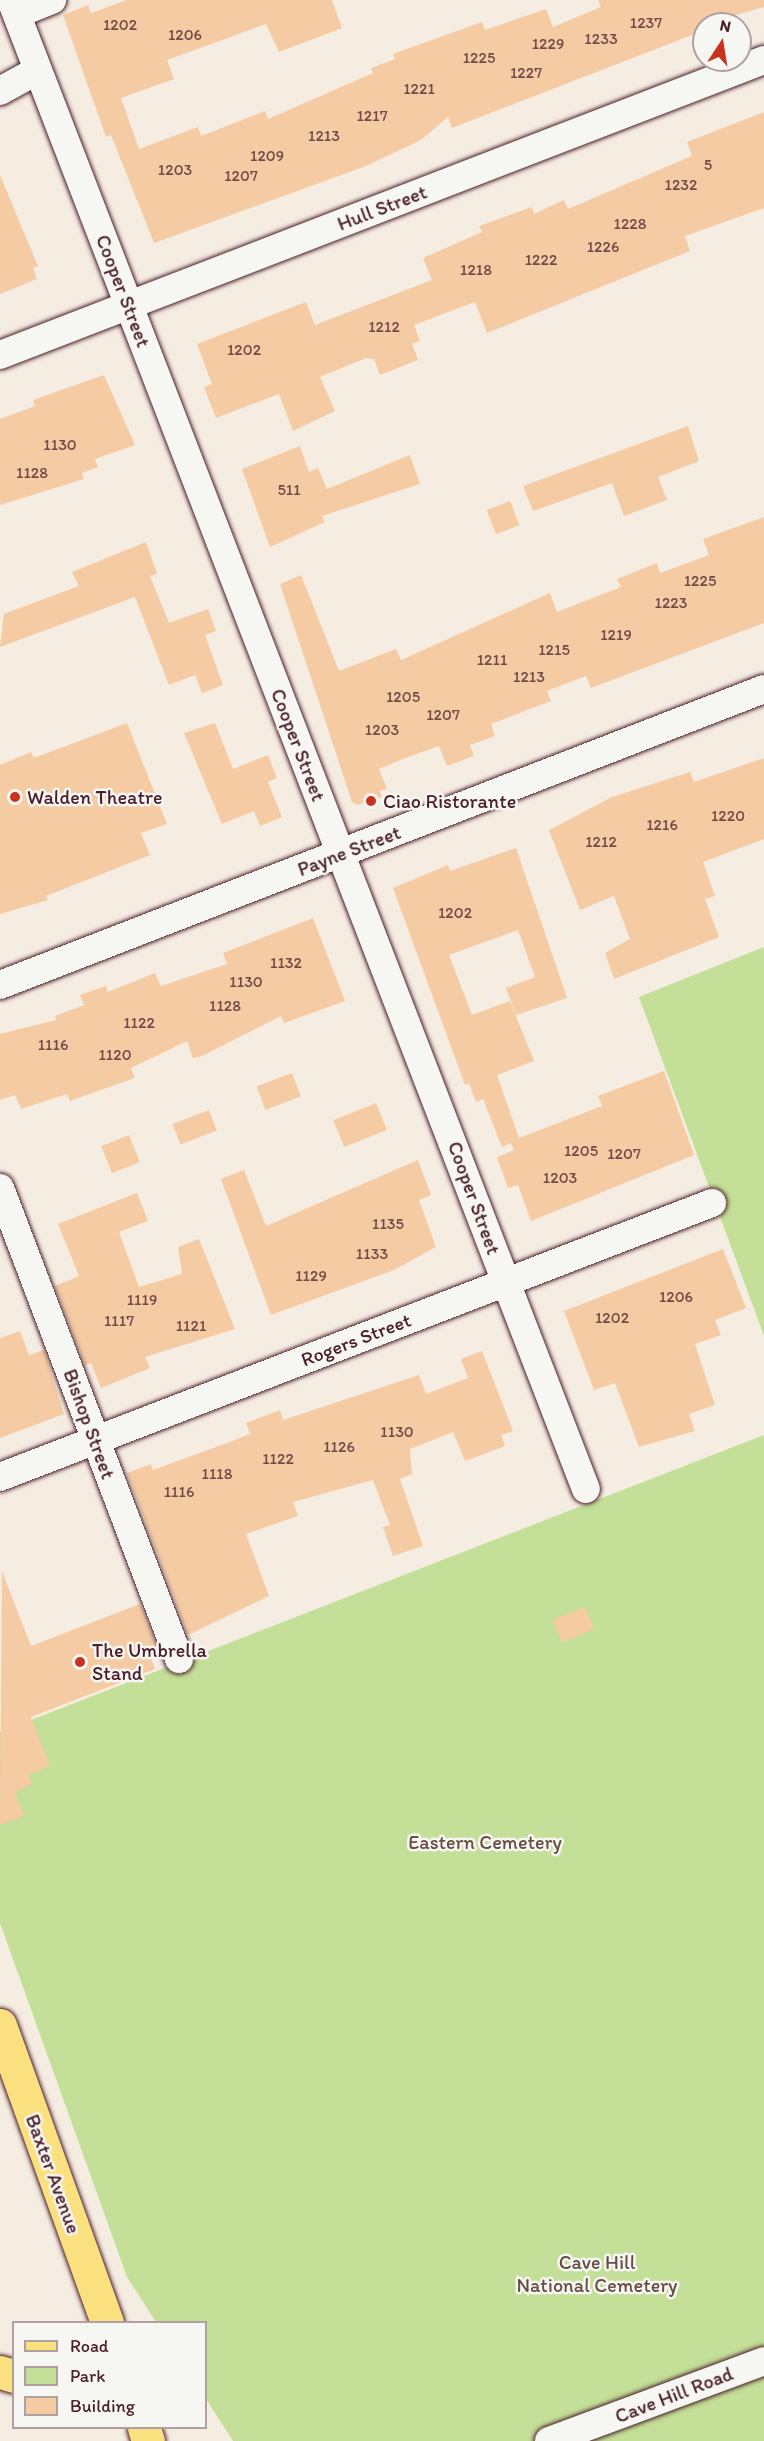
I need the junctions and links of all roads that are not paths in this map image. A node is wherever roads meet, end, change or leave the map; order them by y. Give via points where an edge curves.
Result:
1 (52, 0) edge
2 (14, 7) edge
3 (764, 60) edge
4 (38, 70) junction
5 (0, 91) edge
6 (129, 305) junction
7 (0, 355) edge
8 (764, 689) edge
9 (340, 854) junction
10 (0, 985) edge
11 (0, 1188) edge
12 (712, 1203) dead end
13 (506, 1283) junction
14 (94, 1441) junction
15 (0, 1477) edge
16 (586, 1489) dead end
17 (179, 1659) dead end
18 (0, 2025) edge
19 (107, 2321) edge
20 (764, 2361) edge
21 (148, 2429) edge
22 (159, 2441) edge
23 (549, 2441) edge

1 - 2 street
2 - 4 street, Cooper Street
3 - 6 street, Hull Street
4 - 5 street
4 - 6 street, Cooper Street
6 - 7 street, Hull Street
6 - 9 street, Cooper Street
8 - 9 street, Payne Street
9 - 10 street, Payne Street
9 - 13 street, Cooper Street
11 - 14 street, Bishop Street
12 - 13 street, Rogers Street
13 - 14 street, Rogers Street
13 - 16 street, Cooper Street
14 - 15 street, Rogers Street
14 - 17 street, Bishop Street
18 - 19 main road, Baxter Avenue
20 - 23 street, Cave Hill Road
21 - 22 street

